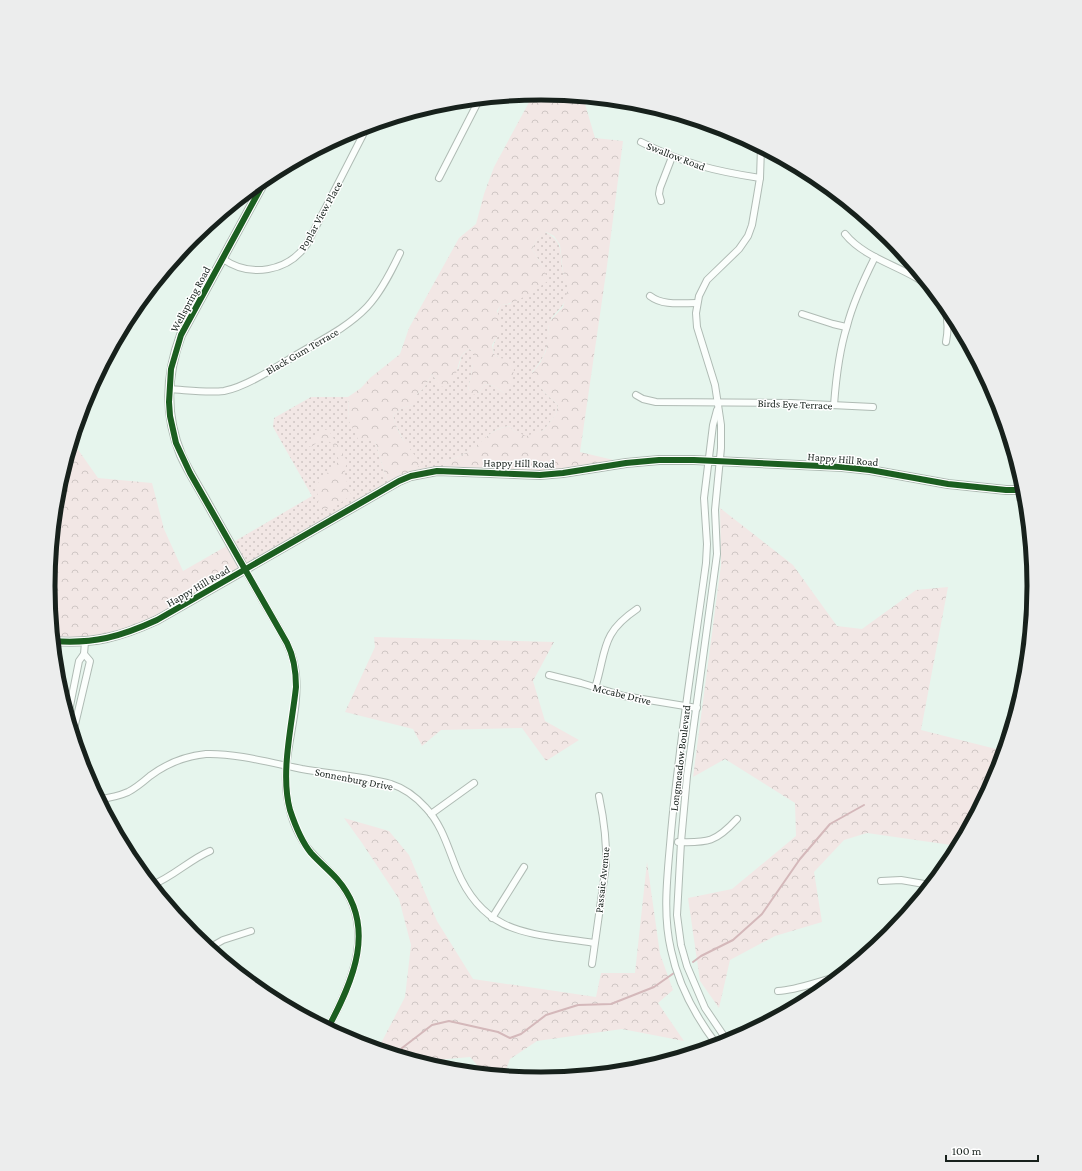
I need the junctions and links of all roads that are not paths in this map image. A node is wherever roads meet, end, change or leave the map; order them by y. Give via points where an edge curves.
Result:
1 (477, 104) edge
2 (364, 133) edge
3 (641, 142) dead end
4 (761, 153) edge
5 (672, 157) junction
6 (439, 178) dead end
7 (760, 178) junction
8 (261, 188) edge
9 (661, 201) dead end
10 (845, 234) dead end
11 (400, 253) dead end
12 (875, 257) junction
13 (223, 259) junction
14 (917, 278) edge
15 (650, 296) dead end
16 (697, 303) junction
17 (802, 314) dead end
18 (946, 317) edge
19 (846, 327) junction
20 (946, 342) dead end
21 (169, 389) junction
22 (636, 395) dead end
23 (718, 405) junction
24 (834, 405) junction
25 (872, 407) dead end
26 (710, 460) junction
27 (720, 461) junction
28 (1018, 490) edge
29 (245, 570) junction
30 (637, 609) dead end
31 (58, 641) edge
32 (85, 642) junction
33 (84, 654) junction
34 (549, 675) dead end
35 (595, 688) junction
36 (70, 704) edge
37 (686, 707) junction
38 (697, 708) junction
39 (75, 723) edge
40 (286, 766) junction
41 (474, 783) dead end
42 (599, 796) dead end
43 (104, 798) edge
44 (431, 814) junction
45 (737, 819) dead end
46 (671, 842) junction
47 (681, 842) junction
48 (210, 851) dead end
49 (524, 867) dead end
50 (881, 882) dead end
51 (157, 883) edge
52 (924, 884) edge
53 (492, 918) junction
54 (251, 931) dead end
55 (594, 943) junction
56 (214, 945) edge
57 (592, 964) dead end
58 (826, 979) edge
59 (778, 991) dead end
60 (330, 1023) edge
61 (724, 1036) edge
62 (714, 1040) edge

1 - 6 street
2 - 13 street, Poplar View Place via 307,244 296,258 283,266 259,270 243,269
3 - 5 street, Swallow Road
4 - 7 street
5 - 7 street, Swallow Road via 704,168
5 - 9 street via 660,188
7 - 16 street via 748,236 739,250 707,280
8 - 13 street, Wellspring Road
10 - 12 street via 857,247
11 - 21 street, Black Gum Terrace via 374,299 356,317 333,334 234,388 214,392
12 - 14 street
12 - 19 street via 860,287
13 - 21 street, Wellspring Road via 181,335
15 - 16 street via 664,303
16 - 23 street, Longmeadow Boulevard via 697,327 715,385
17 - 19 street
18 - 20 street
19 - 24 street
21 - 29 street, Wellspring Road via 170,416 181,456
22 - 23 street, Birds Eye Terrace via 656,402
23 - 24 street, Birds Eye Terrace
23 - 26 street, Longmeadow Boulevard via 713,425
23 - 27 street, Longmeadow Boulevard via 721,425
24 - 25 street, Birds Eye Terrace
26 - 27 street, Happy Hill Road
26 - 29 street, Happy Hill Road via 626,463 540,475 445,470 424,473 399,481
26 - 37 street, Longmeadow Boulevard via 704,498 706,563
27 - 28 street, Happy Hill Road via 842,467 948,484
27 - 38 street, Longmeadow Boulevard via 715,502 716,565
29 - 32 street, Happy Hill Road via 149,624 118,636
29 - 40 street via 288,644 295,666 296,687
30 - 35 street via 620,623 607,640
31 - 32 street, Happy Hill Road
32 - 33 street
33 - 36 street via 79,661
33 - 39 street via 90,661
34 - 35 street, Mccabe Drive
35 - 37 street, Mccabe Drive
37 - 38 street, Mccabe Drive
37 - 46 street, Longmeadow Boulevard via 676,778
38 - 47 street, Longmeadow Boulevard
40 - 43 street, Sonnenburg Drive via 225,755 197,755 163,768 128,792
40 - 44 street, Sonnenburg Drive via 392,784 418,800
40 - 60 street via 290,810 301,837 342,886 357,920 359,943 353,971
41 - 44 street
42 - 55 street, Passaic Avenue via 607,849
44 - 53 street, Sonnenburg Drive via 467,890
45 - 47 street via 730,828 714,839 700,843
46 - 47 street
46 - 62 street, Longmeadow Boulevard via 667,916 671,950 689,999
47 - 61 street, Longmeadow Boulevard via 677,915 680,945 698,994
48 - 51 street
49 - 53 street
50 - 52 street via 901,880
53 - 55 street, Sonnenburg Drive via 525,932
54 - 56 street
55 - 57 street, Passaic Avenue
58 - 59 street

